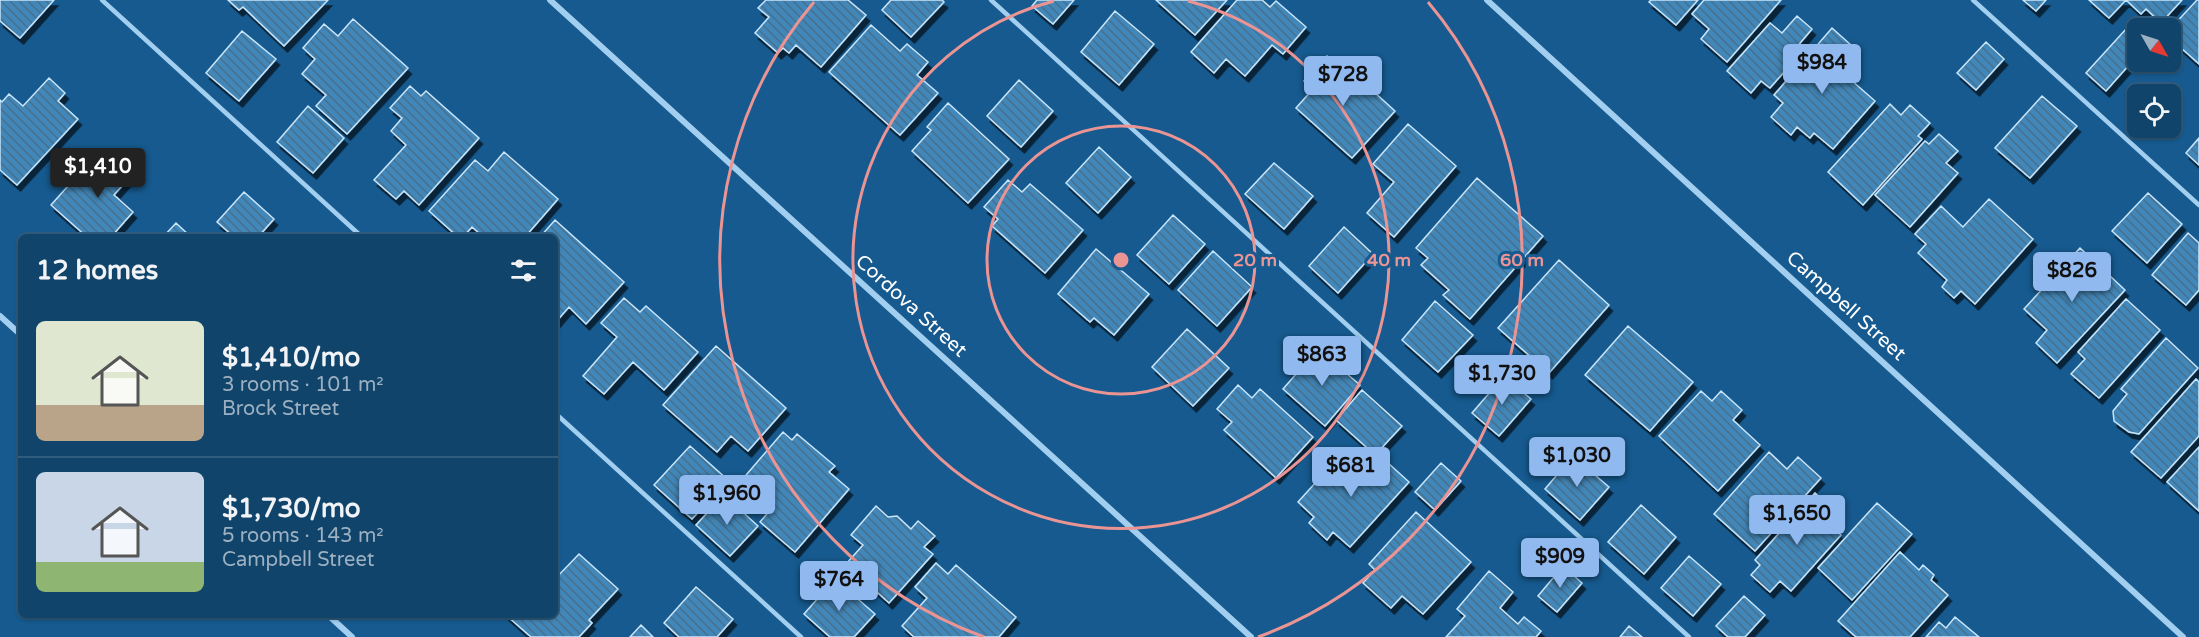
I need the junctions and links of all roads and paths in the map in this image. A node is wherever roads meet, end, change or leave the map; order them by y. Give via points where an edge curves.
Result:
1 (102, 0) edge
2 (550, 0) edge
3 (991, 0) edge
4 (1487, 0) edge
5 (1973, 0) edge
6 (2199, 206) edge
7 (359, 234) edge
8 (0, 316) edge
9 (18, 332) edge
10 (558, 416) edge
11 (331, 618) edge
12 (352, 637) edge
13 (801, 637) edge
14 (1251, 637) edge
15 (1689, 637) edge
16 (2183, 637) edge

1 - 7 lane
2 - 14 street, Cordova Street
3 - 15 lane
4 - 16 street, Campbell Street
5 - 6 lane
8 - 9 street
10 - 13 lane
11 - 12 street

